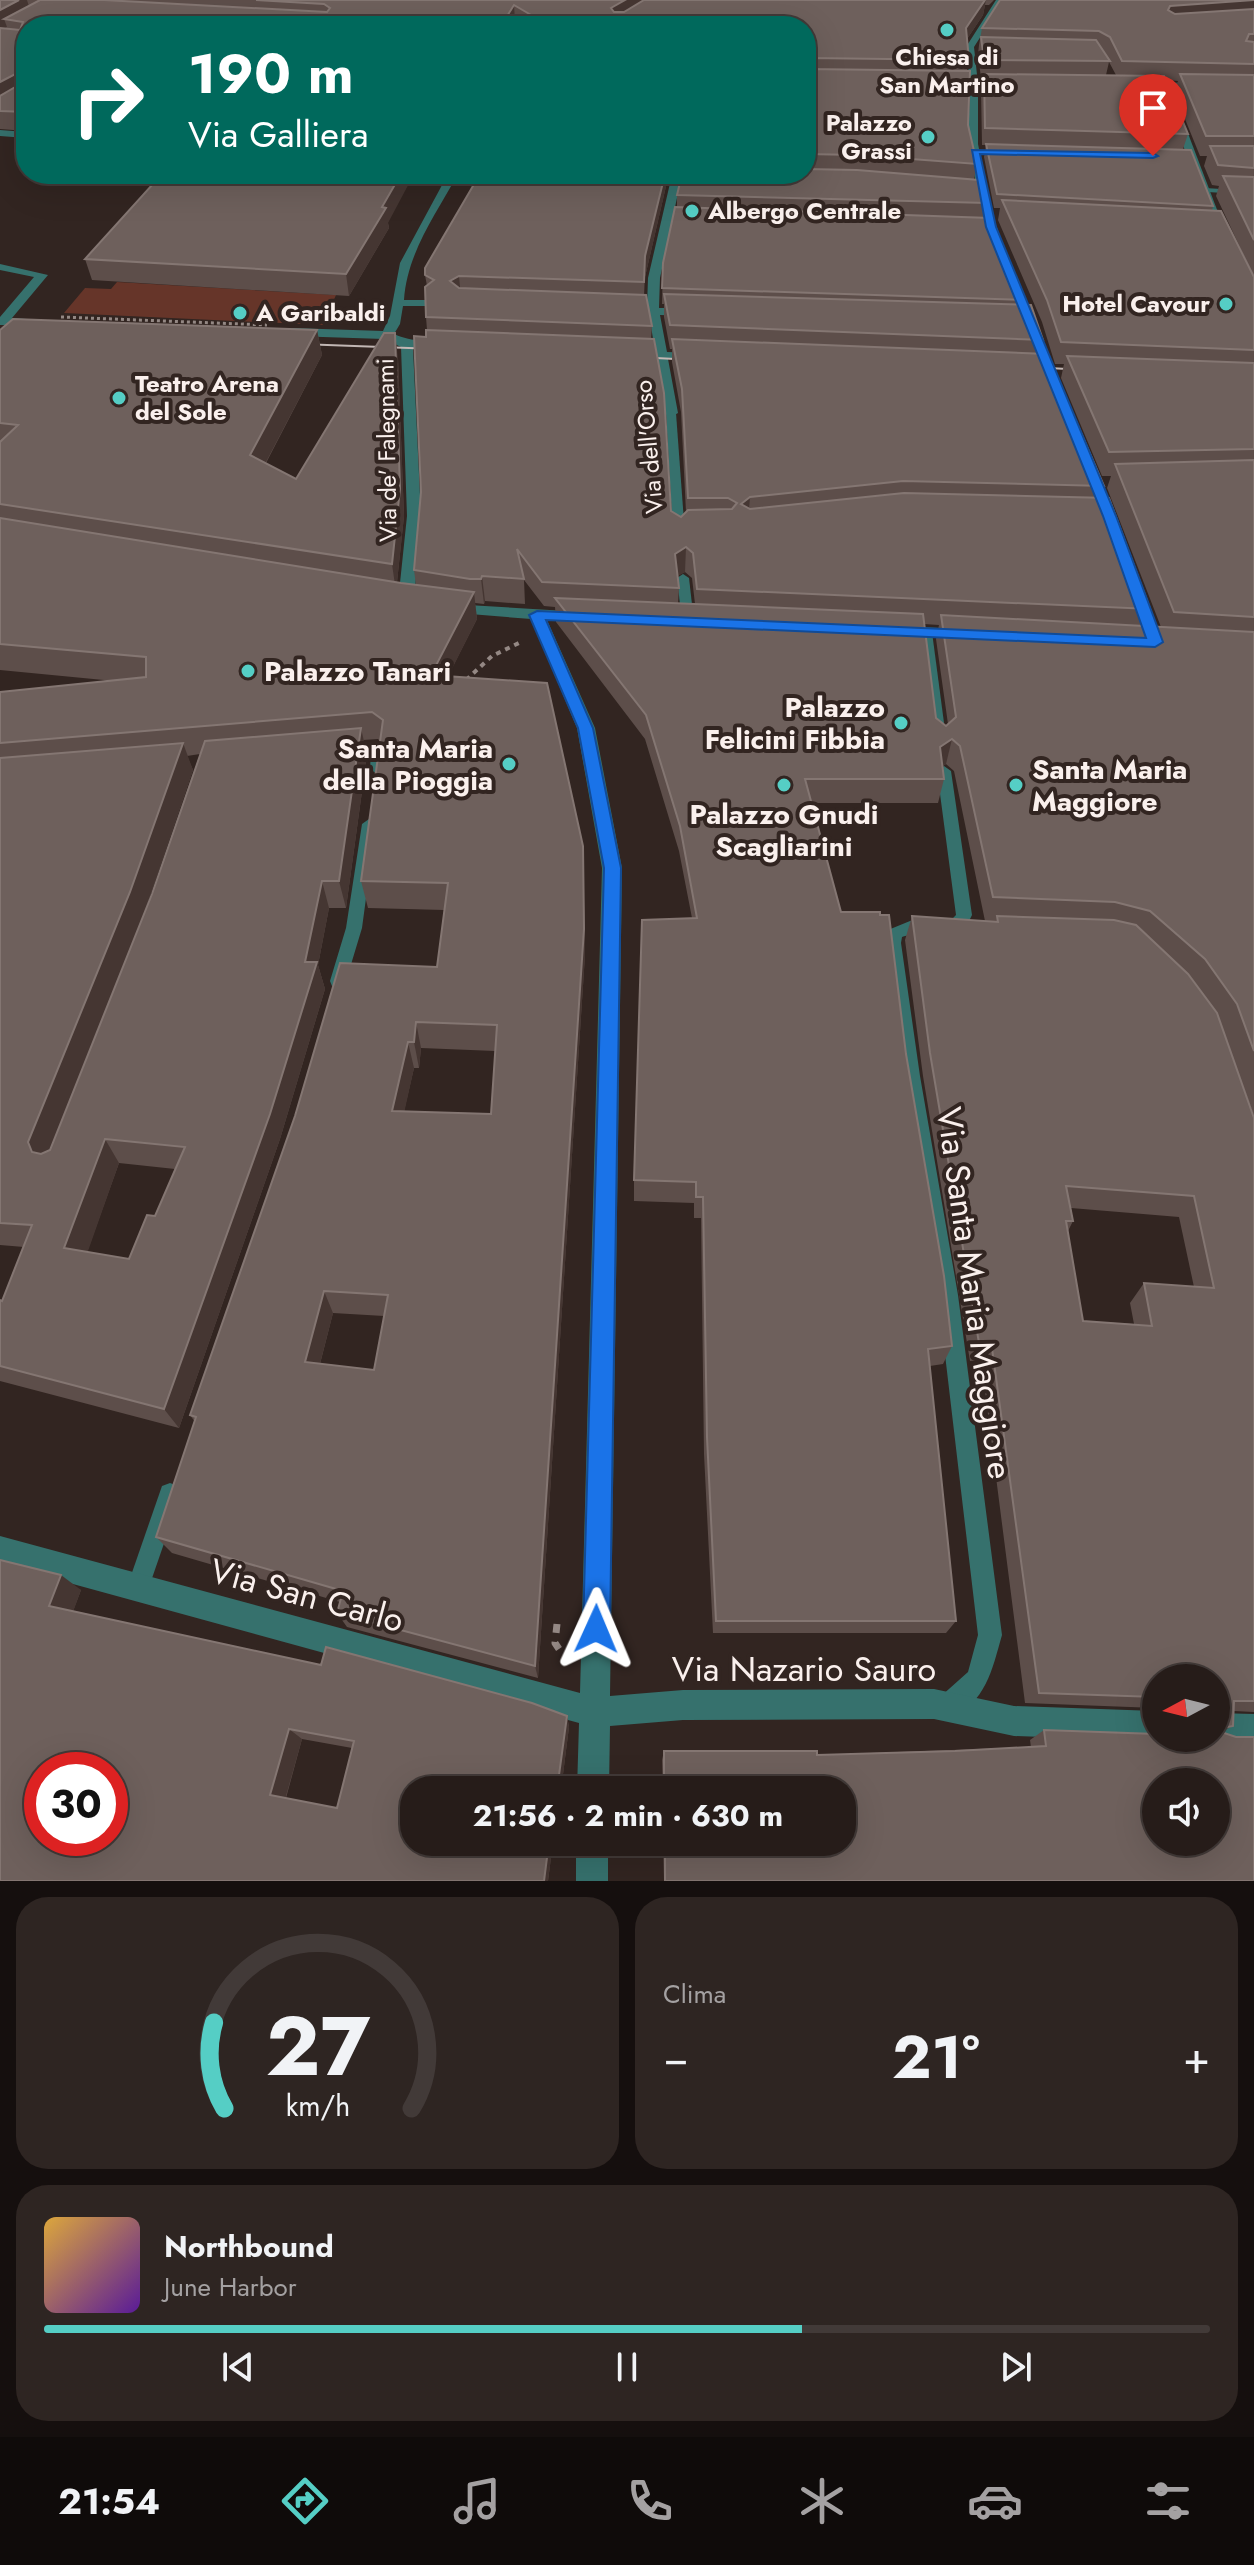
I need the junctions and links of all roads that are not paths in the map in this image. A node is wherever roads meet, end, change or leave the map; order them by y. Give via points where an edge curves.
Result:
1 (1003, 1) edge
2 (977, 10) edge
3 (993, 11) junction
4 (970, 50) junction
5 (982, 50) edge
6 (961, 84) edge
7 (974, 84) junction
8 (989, 84) edge
9 (1127, 85) edge
10 (1164, 85) junction
11 (1254, 87) edge
12 (975, 151) junction
13 (989, 152) edge
14 (1181, 157) edge
15 (1195, 159) junction
16 (1209, 161) edge
17 (448, 184) edge
18 (672, 184) edge
19 (1208, 190) junction
20 (1254, 193) edge
21 (987, 214) junction
22 (1002, 214) edge
23 (667, 217) junction
24 (681, 218) edge
25 (1205, 225) edge
26 (977, 226) edge
27 (1220, 226) junction
28 (991, 227) junction
29 (1226, 240) edge
30 (1001, 252) edge
31 (0, 267) edge
32 (397, 303) junction
33 (428, 303) edge
34 (612, 309) edge
35 (653, 311) junction
36 (700, 312) edge
37 (4, 319) edge
38 (33, 323) junction
39 (49, 323) edge
40 (284, 332) edge
41 (23, 334) edge
42 (386, 335) junction
43 (407, 345) junction
44 (455, 347) edge
45 (614, 354) edge
46 (661, 356) junction
47 (716, 358) edge
48 (671, 413) joint
49 (694, 528) edge
50 (1131, 575) edge
51 (683, 578) edge
52 (537, 615) junction
53 (603, 618) edge
54 (688, 622) edge
55 (879, 630) edge
56 (926, 632) junction
57 (974, 634) edge
58 (1155, 642) edge
59 (940, 742) edge
60 (331, 751) edge
61 (944, 771) edge
62 (951, 928) junction
63 (982, 929) edge
64 (332, 1003) edge
65 (174, 1482) edge
66 (0, 1550) edge
67 (138, 1587) junction
68 (949, 1706) junction
69 (595, 1712) junction
70 (1142, 1726) edge
71 (1230, 1728) edge
72 (1254, 1729) edge
73 (593, 1776) edge
74 (592, 1856) edge
75 (592, 1881) edge

1 - 3 street
2 - 3 street
3 - 4 street
4 - 5 lane
4 - 7 street
6 - 7 street
7 - 8 street
7 - 12 street
9 - 10 street
10 - 11 street
10 - 15 street
12 - 13 street
12 - 21 street via 978,191
14 - 15 street
15 - 16 lane
15 - 19 street
17 - 32 street via 403,270
18 - 23 street, Via dell'Orso
19 - 20 lane
19 - 27 street
21 - 22 street
21 - 28 street
23 - 24 lane
23 - 35 street, Via dell'Orso
25 - 27 street
26 - 28 lane
27 - 29 street
28 - 30 street
31 - 37 street via 42,275
32 - 33 street
32 - 42 street
34 - 35 street
35 - 36 street
35 - 46 street, Via dell'Orso
37 - 38 street
38 - 39 street
38 - 41 street
40 - 42 street
42 - 43 street
43 - 44 street
43 - 52 street, Via de' Falegnami via 413,603
45 - 46 street
46 - 47 street
46 - 48 street, Via dell'Orso
48 - 49 lane, Via dell'Orso via 679,532
50 - 58 street
51 - 54 lane
52 - 53 street
52 - 69 street via 586,728 612,868
55 - 56 street
56 - 57 street
56 - 59 lane
60 - 64 lane via 378,747 354,928
61 - 62 lane via 964,915
62 - 63 lane
62 - 68 lane, Via Santa Maria Maggiore via 899,929 893,943 948,1295 990,1635 978,1679
65 - 67 lane
66 - 67 street, Via San Carlo
67 - 69 street, Via San Carlo
68 - 69 street, Via Nazario Sauro via 719,1704
68 - 70 street, Via Nazario Sauro via 1014,1721
69 - 73 street
71 - 72 street
74 - 75 street

